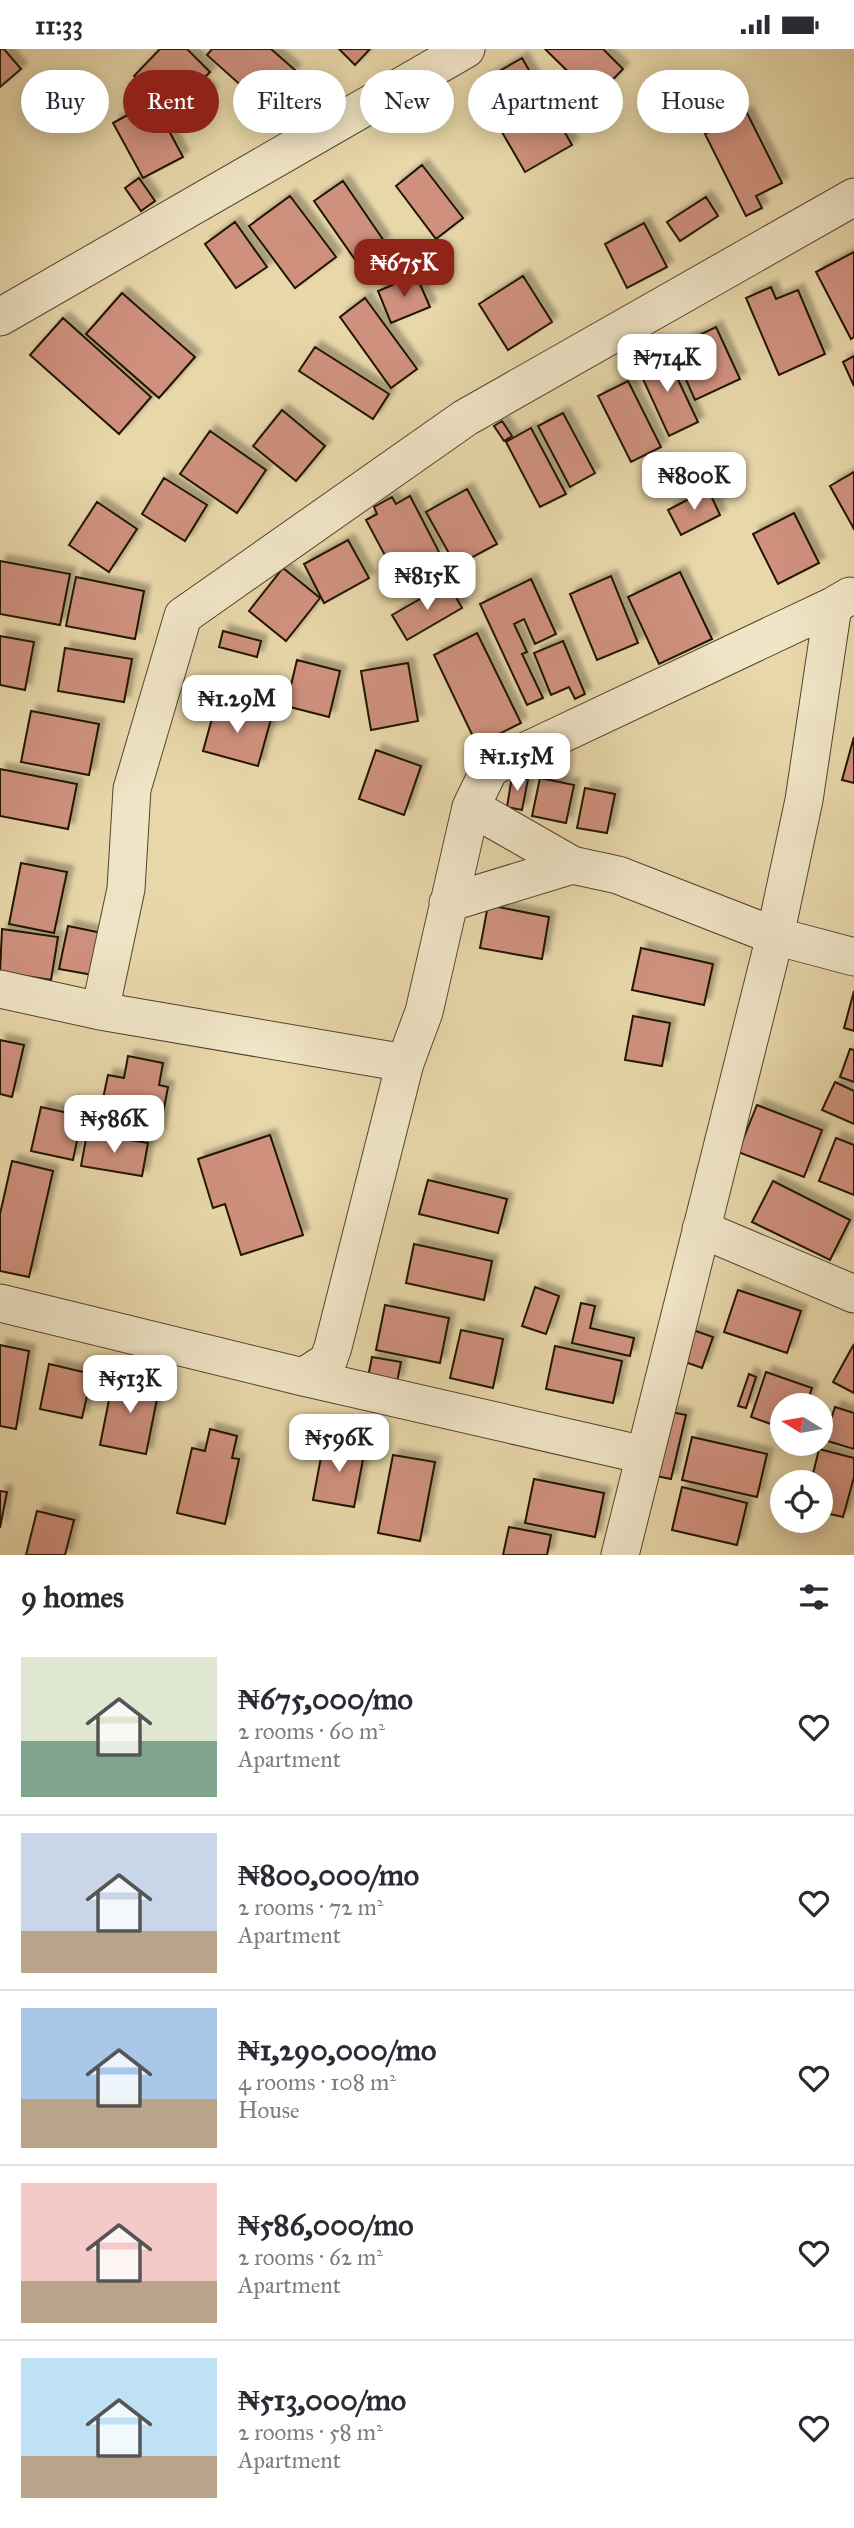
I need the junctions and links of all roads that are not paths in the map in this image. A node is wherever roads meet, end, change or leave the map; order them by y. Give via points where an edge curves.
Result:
1 (466, 49) edge
2 (854, 197) edge
3 (0, 317) edge
4 (844, 600) edge
5 (471, 807) junction
6 (572, 865) junction
7 (449, 903) junction
8 (775, 936) junction
9 (854, 957) edge
10 (0, 989) edge
11 (100, 1011) junction
12 (405, 1063) junction
13 (701, 1229) junction
14 (854, 1294) edge
15 (0, 1303) edge
16 (303, 1377) junction
17 (644, 1455) junction
18 (620, 1555) edge

1 - 3 street
2 - 11 street via 465,418 183,616 132,789 126,889
4 - 5 street via 490,768
4 - 8 street
5 - 6 street
5 - 7 street
6 - 7 street
6 - 8 street via 618,875
7 - 12 street via 424,1011
8 - 9 street
8 - 13 street
10 - 11 street
11 - 12 street
12 - 16 street via 333,1347 328,1361
13 - 14 street
13 - 17 street
15 - 16 street
16 - 17 street
17 - 18 street

